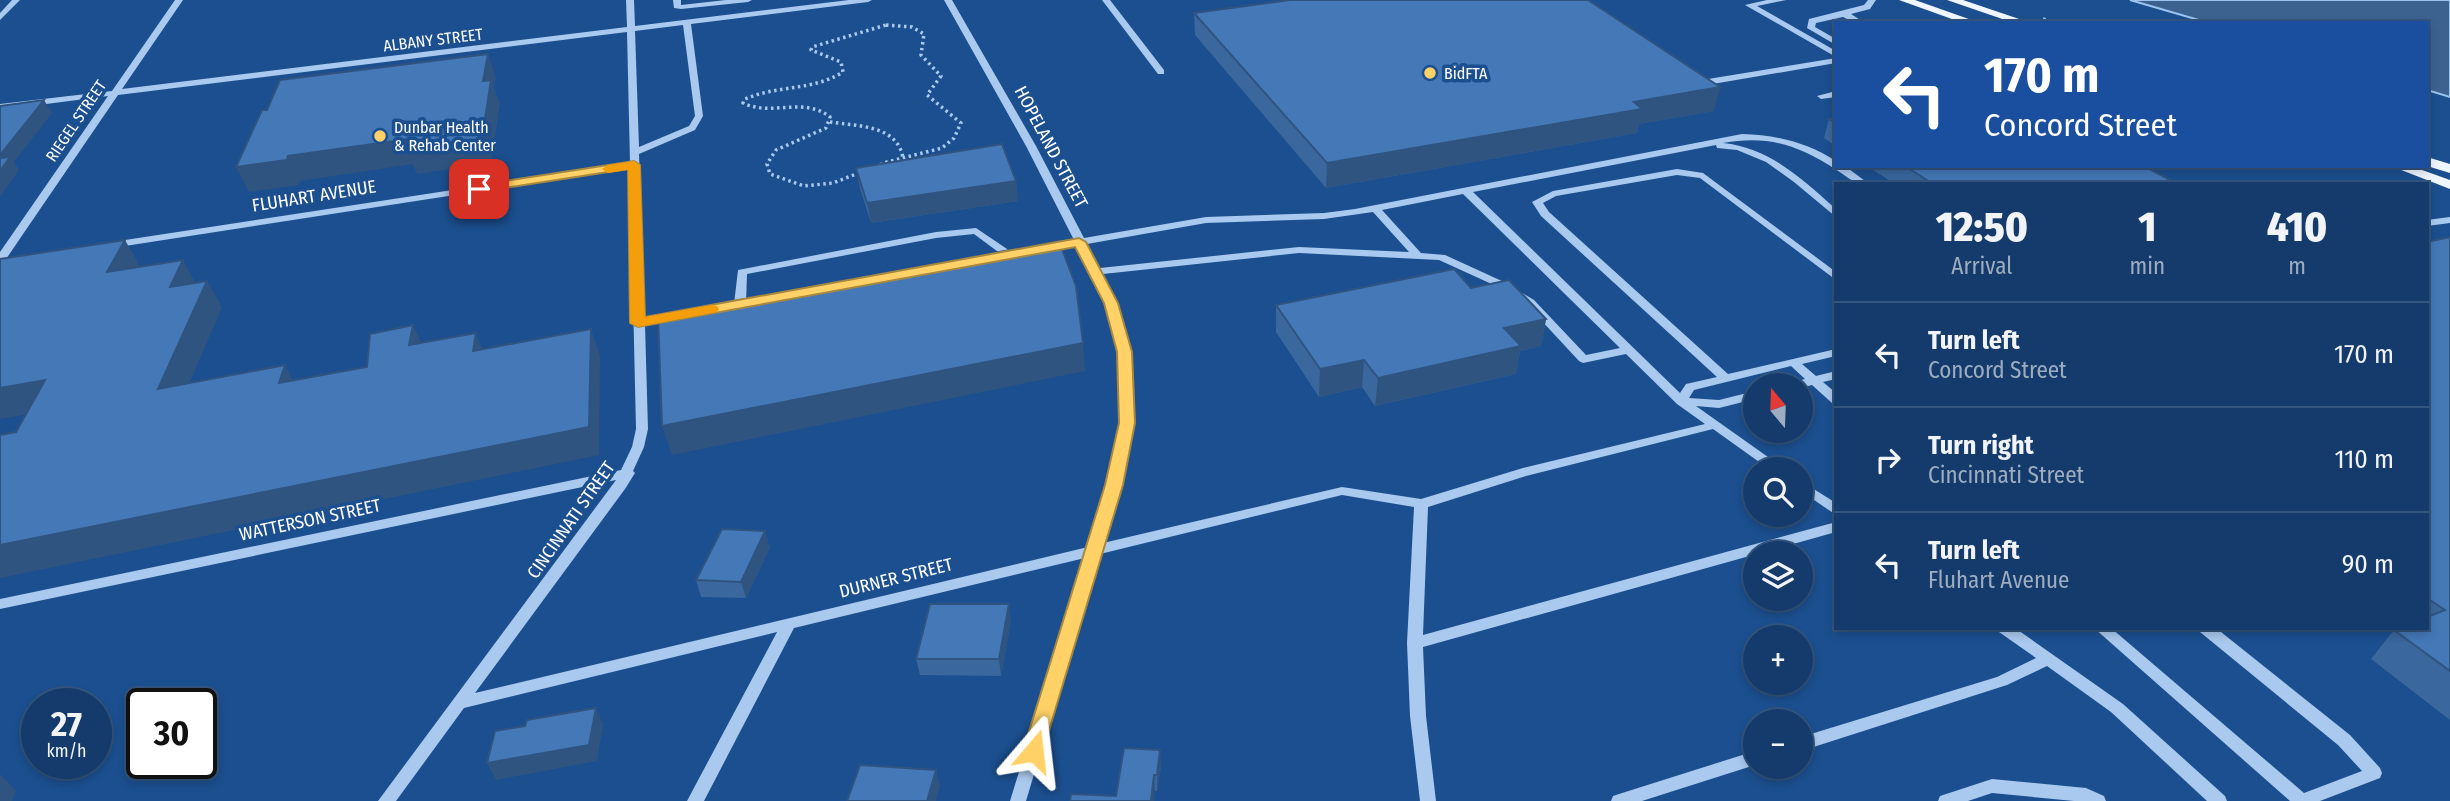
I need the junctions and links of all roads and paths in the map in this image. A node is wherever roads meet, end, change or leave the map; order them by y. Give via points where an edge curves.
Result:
1 (16, 0) edge
2 (179, 0) edge
3 (630, 0) edge
4 (677, 0) edge
5 (748, 0) edge
6 (869, 0) edge
7 (948, 0) edge
8 (1106, 0) edge
9 (1782, 0) edge
10 (1872, 0) edge
11 (1904, 0) edge
12 (1952, 0) edge
13 (1844, 13) junction
14 (0, 18) edge
15 (1858, 21) edge
16 (1969, 21) edge
17 (2020, 21) edge
18 (687, 23) junction
19 (630, 30) junction
20 (1834, 42) edge
21 (1834, 57) edge
22 (1834, 58) edge
23 (1161, 72) dead end
24 (1685, 74) edge
25 (114, 93) junction
26 (1834, 93) edge
27 (1821, 96) dead end
28 (0, 107) edge
29 (830, 122) junction
30 (1703, 145) junction
31 (634, 158) junction
32 (903, 159) junction
33 (2429, 162) edge
34 (1834, 164) edge
35 (1840, 168) edge
36 (2403, 168) edge
37 (2450, 169) edge
38 (1861, 182) edge
39 (2450, 185) edge
40 (1466, 191) junction
41 (1375, 208) junction
42 (1834, 212) edge
43 (2449, 220) edge
44 (2429, 223) edge
45 (1079, 242) junction
46 (94, 248) edge
47 (1020, 252) junction
48 (1418, 256) junction
49 (995, 257) edge
50 (13, 260) edge
51 (0, 261) edge
52 (1096, 272) junction
53 (1834, 275) edge
54 (753, 302) edge
55 (740, 304) junction
56 (727, 306) edge
57 (689, 313) edge
58 (638, 323) junction
59 (1628, 350) junction
60 (1834, 352) edge
61 (1793, 362) junction
62 (1834, 376) edge
63 (1726, 379) junction
64 (1814, 381) junction
65 (1743, 398) edge
66 (1834, 398) edge
67 (1681, 401) junction
68 (1715, 425) junction
69 (1761, 457) edge
70 (628, 473) junction
71 (1813, 494) edge
72 (1421, 504) junction
73 (1834, 509) edge
74 (1834, 528) edge
75 (1096, 549) junction
76 (0, 604) edge
77 (789, 624) junction
78 (2007, 630) edge
79 (2103, 630) edge
80 (2206, 630) edge
81 (1415, 643) junction
82 (2048, 659) junction
83 (459, 703) junction
84 (1813, 740) edge
85 (1743, 762) edge
86 (386, 801) edge
87 (695, 801) edge
88 (1018, 801) edge
89 (1428, 801) edge
90 (1619, 801) edge
91 (1946, 801) edge
92 (2098, 801) edge
93 (2219, 801) edge
94 (2302, 801) edge

1 - 14 street
2 - 25 street, RIEGEL STREET
3 - 19 street, CINCINNATI STREET
4 - 5 street via 681,7
6 - 18 street, ALBANY STREET
7 - 45 street, HOPELAND STREET
8 - 23 street
9 - 21 street via 1749,5
10 - 13 street via 1867,7
11 - 16 main road
12 - 17 main road
13 - 15 street
13 - 20 street via 1812,21 1811,28
18 - 19 street, ALBANY STREET
18 - 31 street, FLUHART AVENUE via 697,122
19 - 25 street, ALBANY STREET
19 - 31 street, CINCINNATI STREET
22 - 24 street via 1701,83
25 - 28 street, ALBANY STREET
25 - 51 street, RIEGEL STREET
26 - 27 street
29 - 32 path via 888,134 898,142
29 - 32 path via 776,150 767,164 770,174 785,182 816,186
29 - 32 path via 826,113 814,108 756,109 743,103 769,89 834,80 843,72 841,62 811,50 817,44 886,25 919,29 923,33 921,55 942,76 927,95 961,123 953,140 942,148
30 - 34 street via 1771,137 1807,146
30 - 40 street
30 - 42 street via 1728,146 1767,158
31 - 46 street, FLUHART AVENUE
31 - 58 street, CINCINNATI STREET
33 - 37 main road
35 - 38 street
36 - 39 main road
40 - 41 street
40 - 59 street
41 - 45 street via 1324,216 1206,220
41 - 48 street
43 - 44 street
45 - 47 street
45 - 52 street, HOPELAND STREET
47 - 49 street
47 - 55 street via 976,231 923,238 742,272
48 - 52 street via 1299,250
48 - 59 street via 1441,257 1531,302 1583,359
50 - 51 street
52 - 75 street, HOPELAND STREET via 1111,303 1127,372 1127,423 1120,464
53 - 63 street via 1703,176 1677,172 1553,194 1537,202
54 - 55 street
55 - 56 street
57 - 58 street
58 - 70 street, CINCINNATI STREET via 642,429
59 - 67 street
60 - 61 street
61 - 63 street
61 - 64 street
62 - 64 street
63 - 67 street via 1690,387
64 - 66 street
65 - 67 street via 1719,404
67 - 68 street
68 - 69 street
68 - 72 street via 1523,472
70 - 76 street, WATTERSON STREET
70 - 83 street, CINCINNATI STREET
71 - 73 street
72 - 75 street, DURNER STREET via 1342,491
72 - 81 street
74 - 81 street
75 - 77 street, DURNER STREET
75 - 88 street, HOPELAND STREET
77 - 83 street, DURNER STREET
77 - 87 street
78 - 82 street
79 - 94 street
80 - 94 street via 2344,740 2374,773
81 - 89 street
82 - 84 street via 2002,681
82 - 93 street via 2117,708
83 - 86 street, CINCINNATI STREET
85 - 90 street
91 - 92 street via 1992,786 2086,795

